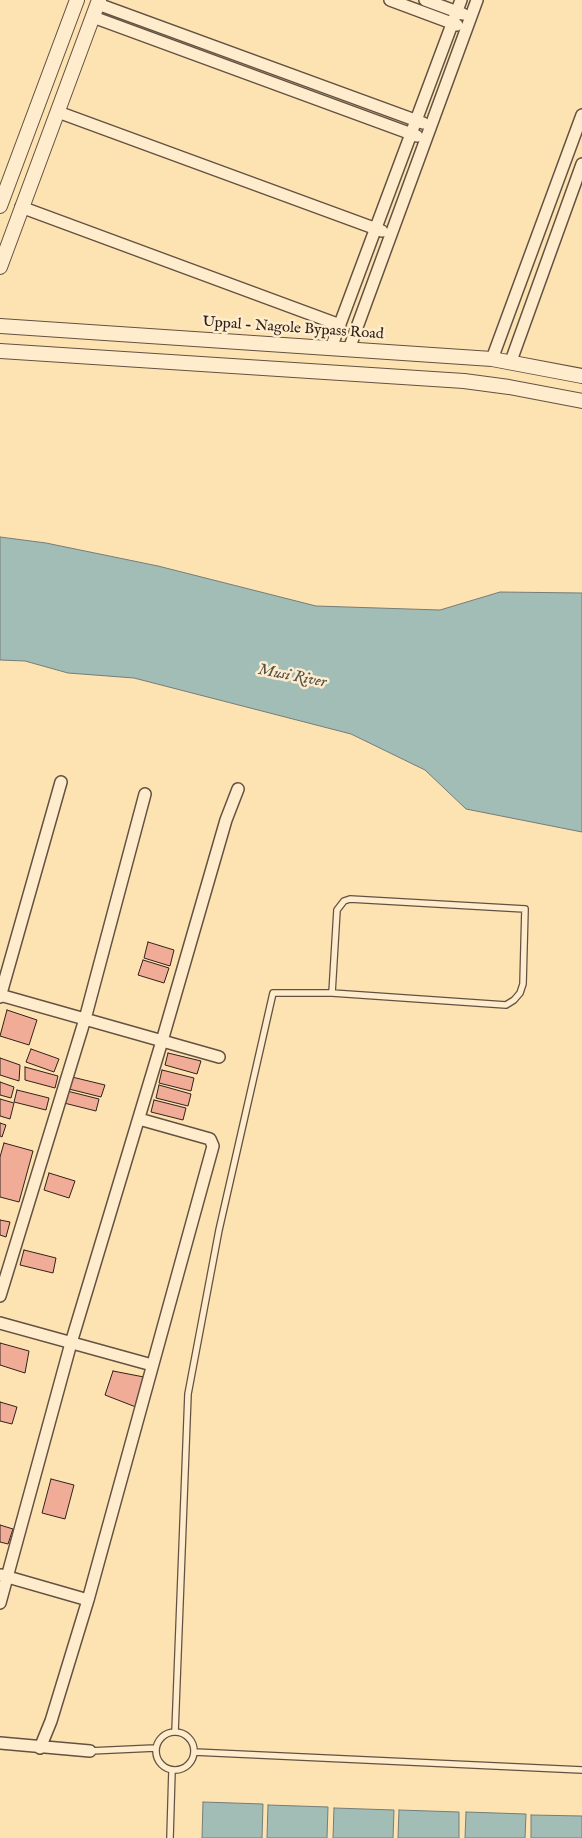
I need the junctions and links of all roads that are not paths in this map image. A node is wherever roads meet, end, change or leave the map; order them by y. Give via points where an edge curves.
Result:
1 (77, 0) edge
2 (390, 0) edge
3 (425, 0) edge
4 (460, 0) edge
5 (477, 0) edge
6 (97, 7) edge
7 (454, 17) junction
8 (468, 22) junction
9 (58, 112) junction
10 (581, 118) edge
11 (416, 120) junction
12 (431, 126) junction
13 (410, 134) junction
14 (578, 137) edge
15 (426, 139) junction
16 (582, 164) edge
17 (0, 206) edge
18 (21, 207) junction
19 (376, 228) junction
20 (391, 234) junction
21 (0, 267) edge
22 (340, 324) junction
23 (0, 326) edge
24 (332, 348) junction
25 (349, 349) junction
26 (0, 351) edge
27 (492, 359) junction
28 (511, 361) junction
29 (582, 376) edge
30 (582, 401) edge
31 (61, 782) dead end
32 (238, 789) dead end
33 (145, 794) dead end
34 (332, 993) junction
35 (0, 996) edge
36 (85, 1019) junction
37 (162, 1041) junction
38 (219, 1057) dead end
39 (139, 1119) junction
40 (0, 1296) edge
41 (0, 1322) edge
42 (71, 1343) junction
43 (152, 1365) junction
44 (4, 1576) edge
45 (88, 1600) junction
46 (0, 1603) edge
47 (175, 1732) junction
48 (0, 1743) edge
49 (40, 1748) junction
50 (155, 1748) junction
51 (90, 1751) joint
52 (194, 1752) junction
53 (172, 1770) junction
54 (582, 1770) edge
55 (170, 1838) edge

1 - 17 street
2 - 7 street
3 - 7 street
4 - 7 street
5 - 8 street
6 - 9 street
6 - 11 street
6 - 13 street
7 - 8 street
7 - 11 street
8 - 12 street
9 - 18 street
9 - 19 street
10 - 14 street
11 - 12 street
11 - 13 street
12 - 15 street
13 - 15 street
13 - 19 street
14 - 27 street
15 - 20 street
16 - 28 street
18 - 21 street
18 - 22 street
19 - 20 street
19 - 22 street
20 - 25 street
22 - 24 street
23 - 24 street, Uppal - Nagole Bypass Road
24 - 25 street, Uppal - Nagole Bypass Road
25 - 27 street, Uppal - Nagole Bypass Road
26 - 30 street via 464,381
27 - 28 street, Uppal - Nagole Bypass Road
28 - 29 street, Uppal - Nagole Bypass Road
31 - 35 street
32 - 37 street via 226,820
33 - 36 street
34 - 34 lane via 506,1004 520,993 523,984 526,909 344,901 337,910
34 - 47 lane via 273,993 219,1230 188,1394
35 - 36 street
36 - 37 street
36 - 40 street
37 - 38 street
37 - 39 street
39 - 42 street
39 - 43 street via 210,1140 213,1146
41 - 42 street
42 - 43 street
42 - 44 street
43 - 45 street
44 - 45 street
44 - 46 street
45 - 49 street
47 - 50 lane via 160,1737
47 - 52 lane via 190,1739
48 - 49 street
49 - 51 street
50 - 51 lane
50 - 53 lane via 157,1760
52 - 53 lane via 189,1764
52 - 54 lane
53 - 55 lane

